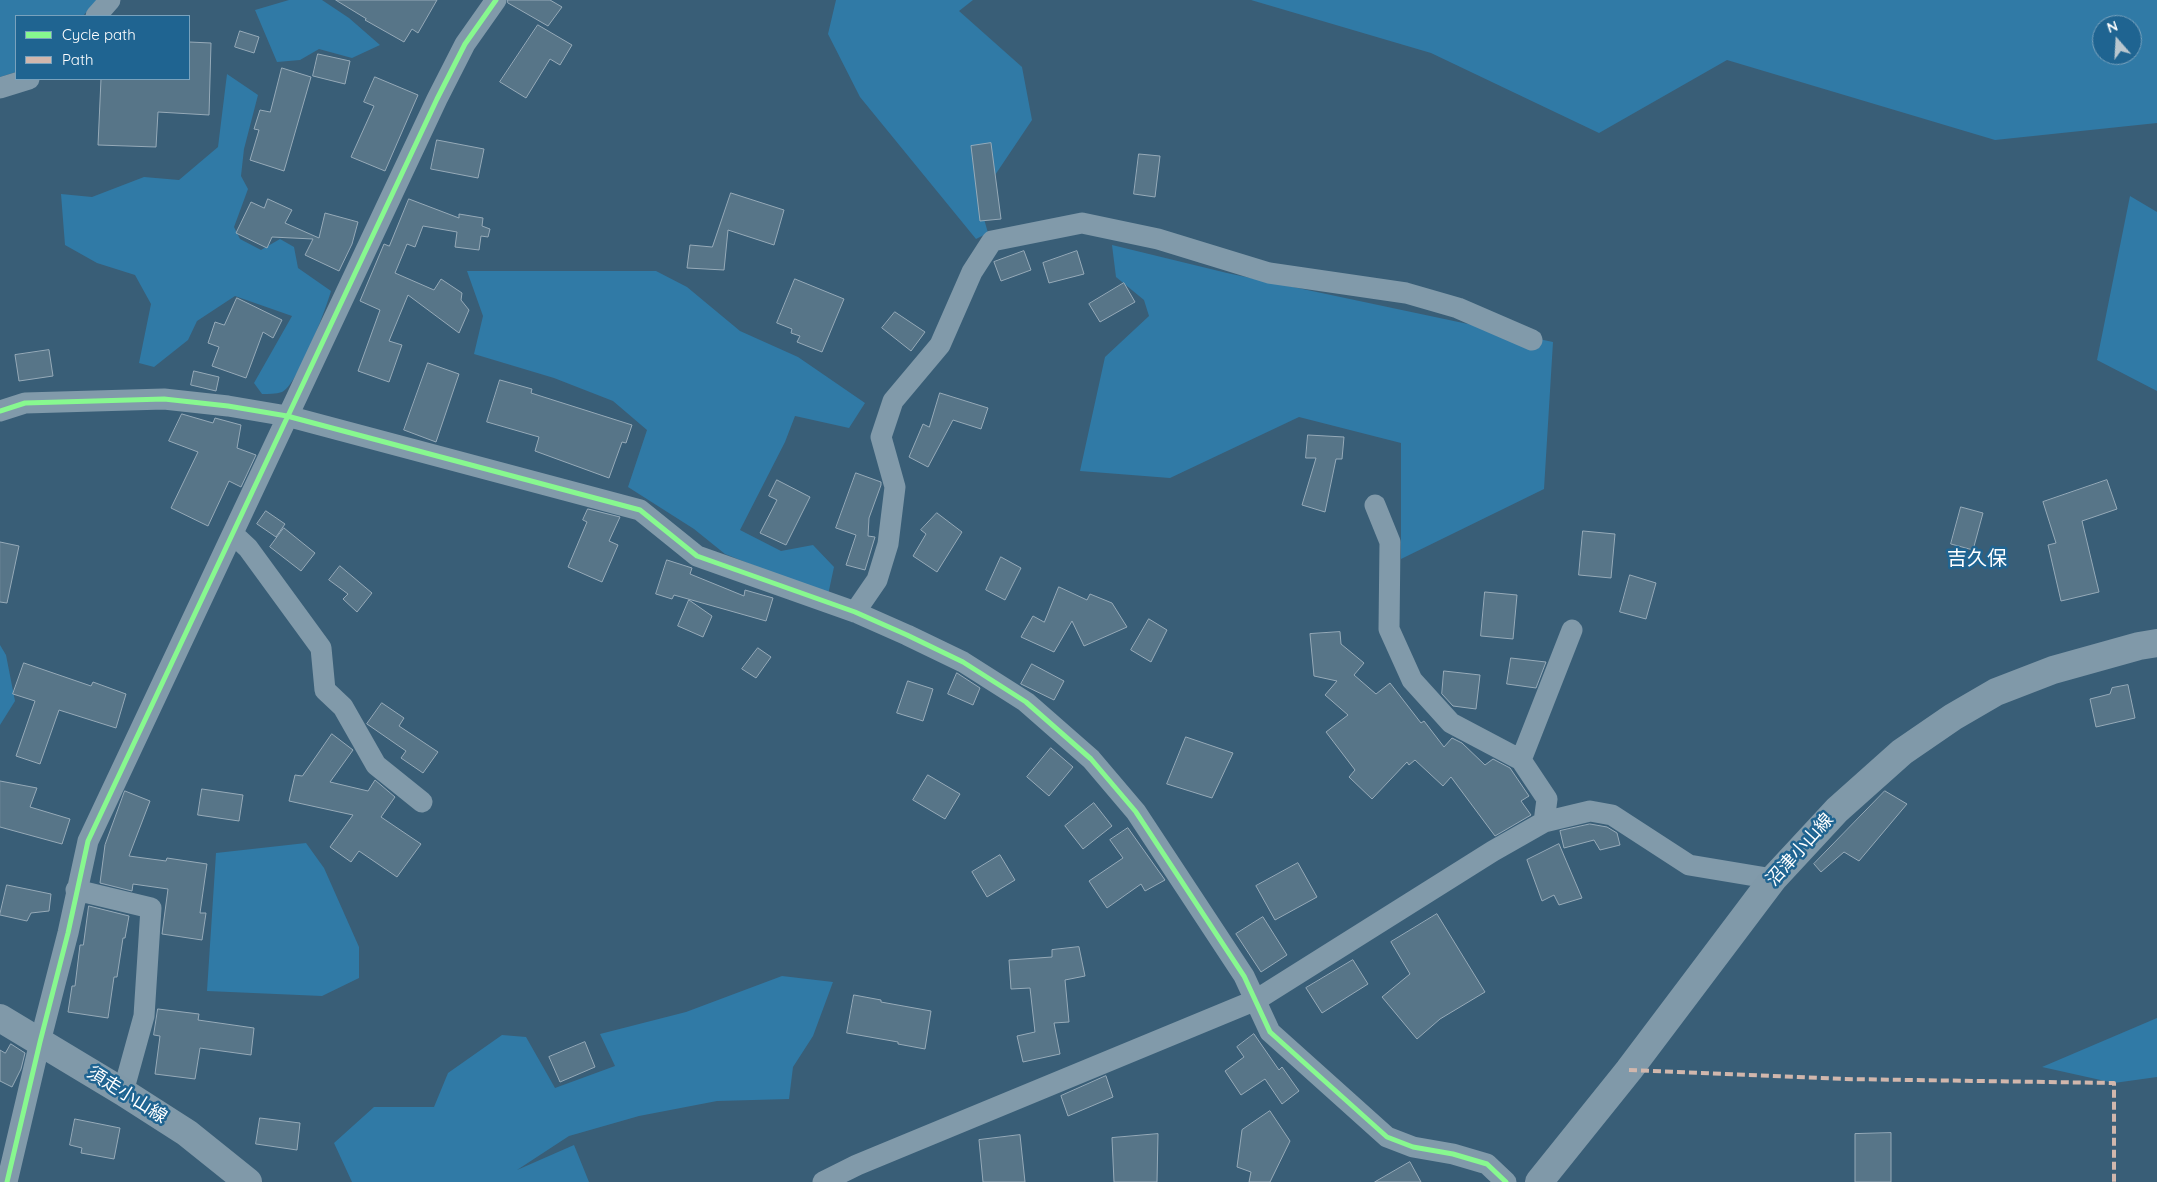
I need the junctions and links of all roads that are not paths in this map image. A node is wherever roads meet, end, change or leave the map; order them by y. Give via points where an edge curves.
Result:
1 (110, 0) edge
2 (496, 0) edge
3 (97, 15) edge
4 (26, 80) edge
5 (0, 88) edge
6 (1532, 340) dead end
7 (0, 411) edge
8 (287, 416) junction
9 (1375, 505) dead end
10 (234, 534) junction
11 (855, 612) junction
12 (1572, 630) dead end
13 (2157, 643) edge
14 (1521, 760) junction
15 (422, 802) dead end
16 (1544, 822) junction
17 (1774, 879) junction
18 (76, 890) junction
19 (1256, 1000) junction
20 (0, 1018) edge
21 (40, 1042) junction
22 (123, 1092) junction
23 (7, 1182) edge
24 (248, 1182) edge
25 (823, 1182) edge
26 (1506, 1182) edge
27 (1539, 1182) edge

1 - 3 street
2 - 8 street via 465,44 437,99
4 - 5 street
6 - 11 street via 1458,308 1406,293 1269,272 1158,239 1082,223 992,241 972,272 940,345 893,401 881,437 895,487 888,544 877,580
7 - 8 street via 25,403 164,400
8 - 10 street
8 - 11 street via 640,510 696,556
9 - 14 street via 1390,542 1389,629 1412,680 1451,723
10 - 15 street via 248,548 321,648 325,690 343,707 376,765
10 - 18 street via 88,842
11 - 19 street via 963,662 1026,702 1091,759 1136,812 1244,976
12 - 14 street
13 - 17 main road, 沼津小山線 via 2053,670 1996,692 1953,718 1902,752 1837,810
14 - 16 street via 1547,799
16 - 17 street via 1590,811 1612,815 1689,865
16 - 19 street via 1493,850
17 - 27 main road, 沼津小山線
18 - 21 street
18 - 22 street via 152,908 144,1016
19 - 25 street
19 - 26 street via 1270,1032 1387,1137 1487,1164
20 - 21 main road, 須走小山線
21 - 22 main road, 須走小山線
21 - 23 street
22 - 24 main road, 須走小山線 via 187,1133

